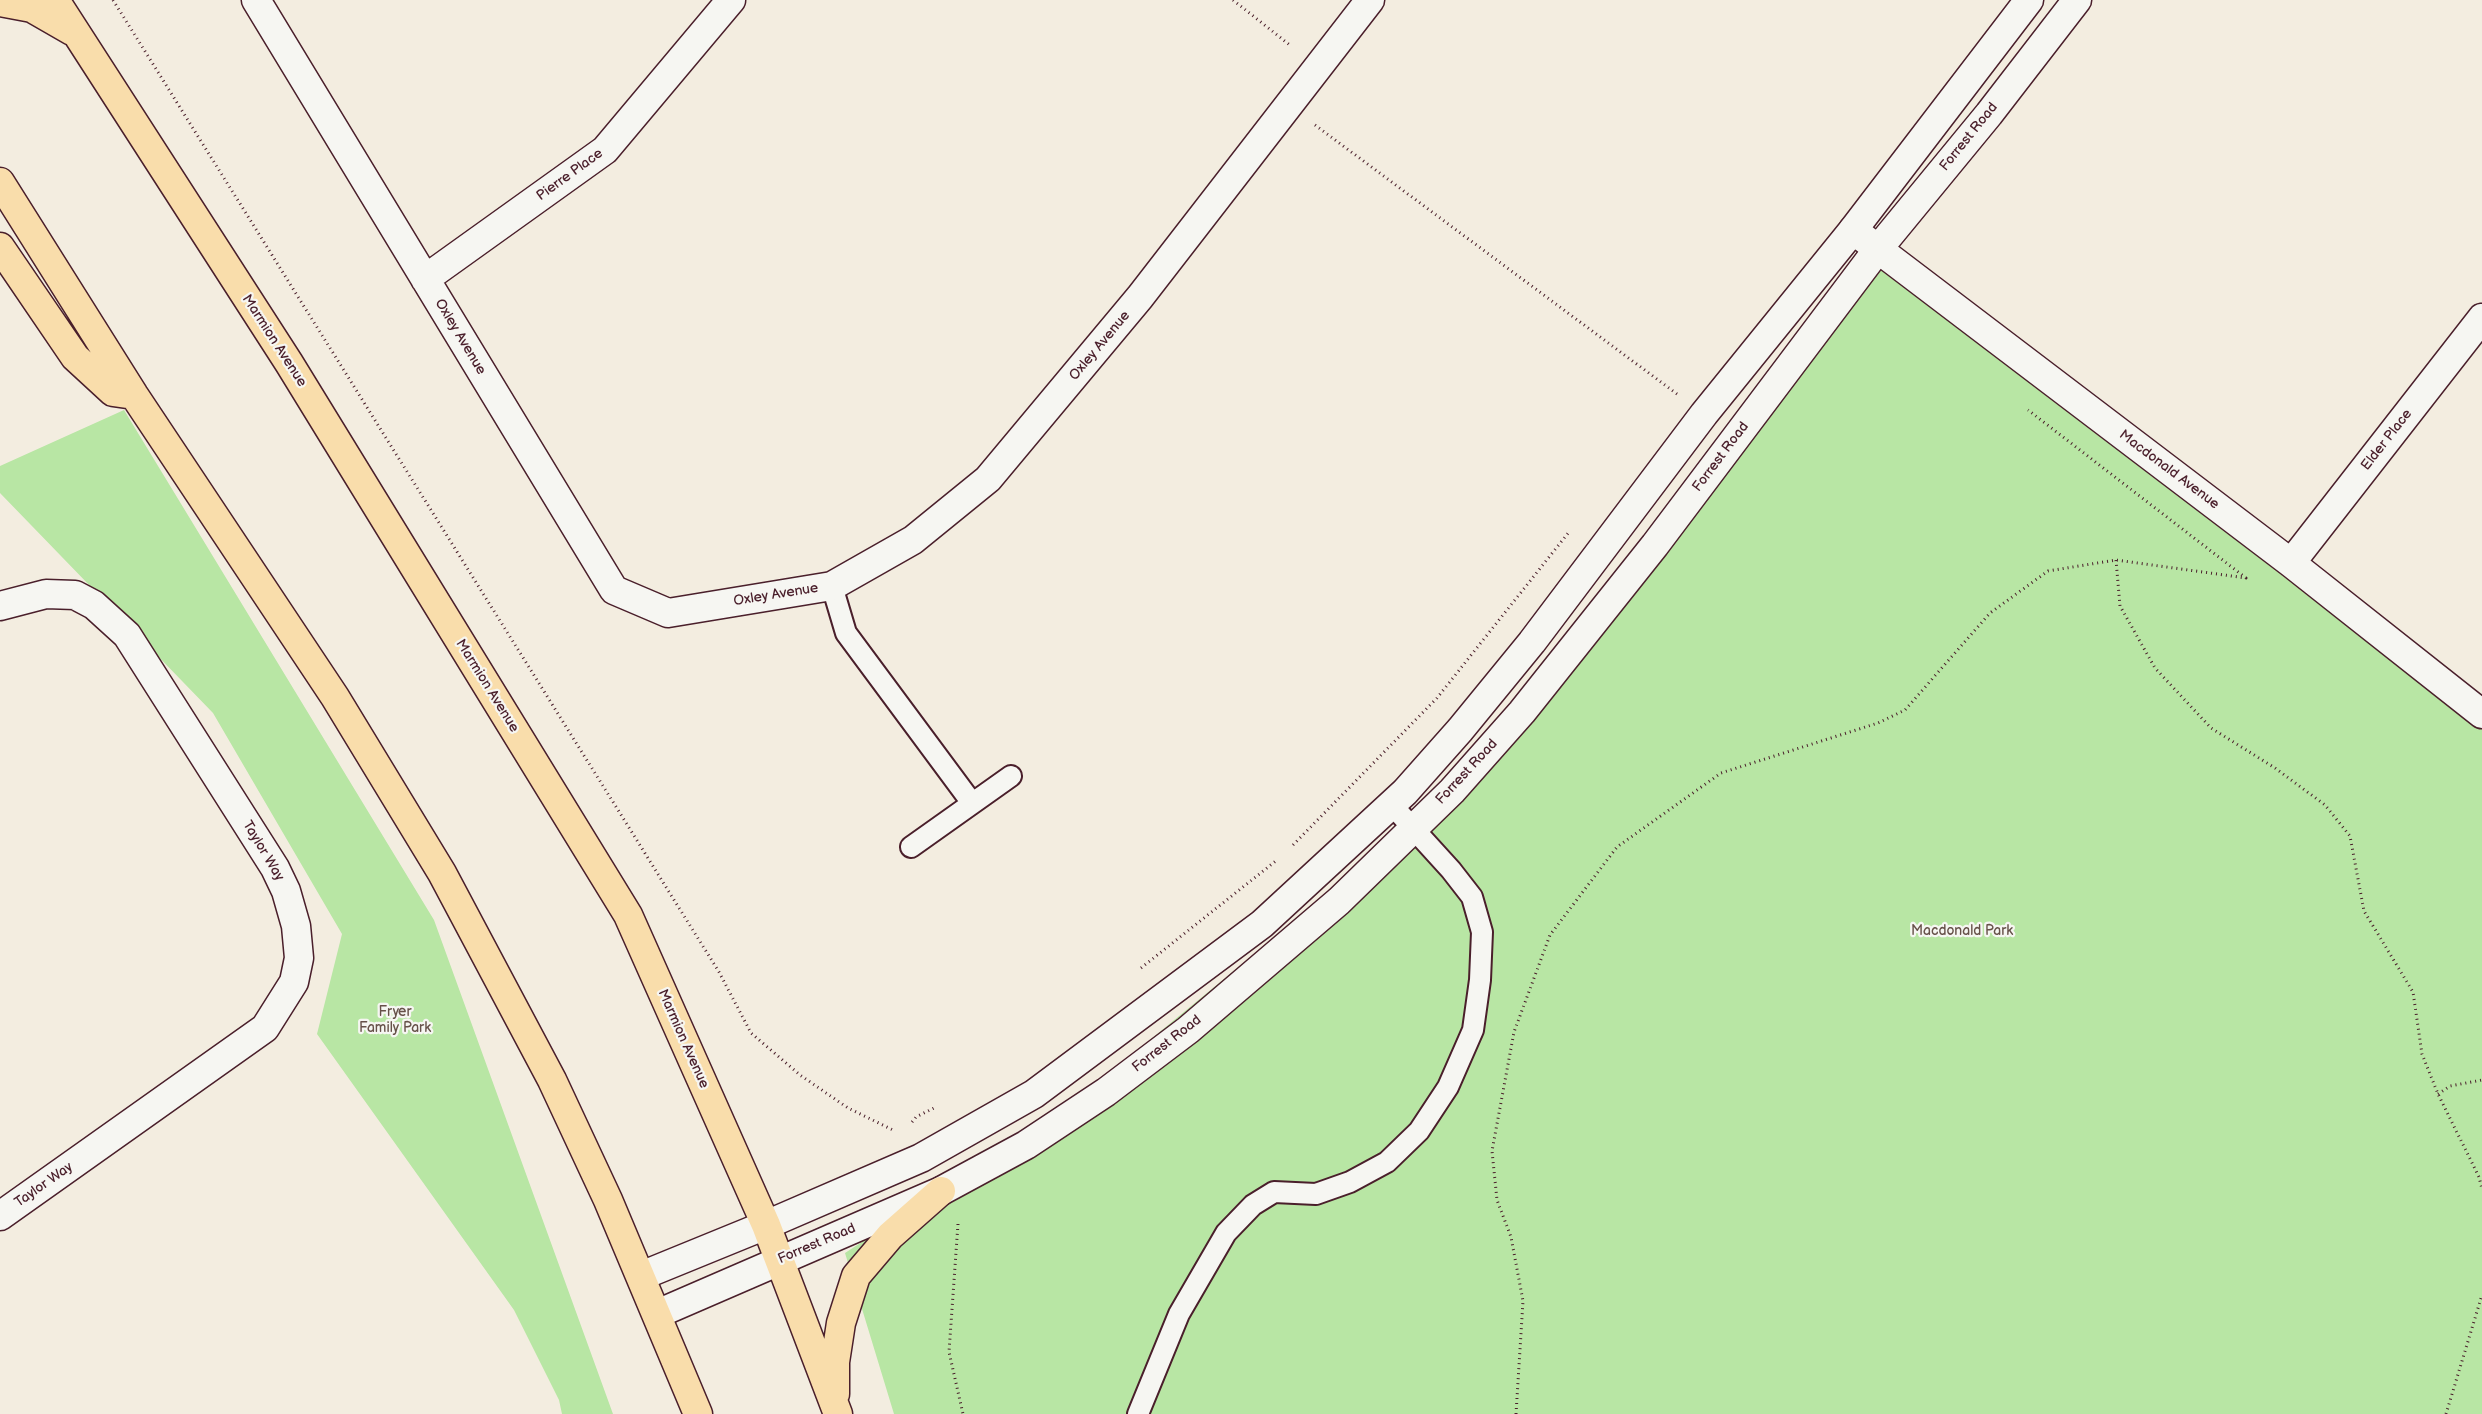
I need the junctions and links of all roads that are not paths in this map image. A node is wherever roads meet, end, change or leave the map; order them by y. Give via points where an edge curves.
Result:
1 (55, 0) edge
2 (256, 0) edge
3 (731, 0) edge
4 (1370, 0) edge
5 (2029, 0) edge
6 (2077, 0) edge
7 (0, 2) edge
8 (75, 32) junction
9 (0, 182) edge
10 (1853, 230) junction
11 (0, 247) edge
12 (1878, 249) junction
13 (425, 279) junction
14 (2482, 318) edge
15 (134, 395) junction
16 (2292, 563) junction
17 (832, 586) junction
18 (0, 606) edge
19 (2482, 714) edge
20 (1011, 776) dead end
21 (972, 803) junction
22 (1392, 804) junction
23 (1413, 829) junction
24 (911, 847) dead end
25 (941, 1191) junction
26 (0, 1216) edge
27 (766, 1225) junction
28 (778, 1260) junction
29 (641, 1276) junction
30 (657, 1314) junction
31 (836, 1409) edge
32 (698, 1414) edge
33 (1138, 1414) edge

1 - 8 highway, Marmion Avenue
2 - 13 street, Oxley Avenue
3 - 13 street, Pierre Place via 605,150
4 - 17 street, Oxley Avenue via 1140,298 988,479 913,540
5 - 10 street
6 - 12 street, Forrest Road
7 - 8 highway via 32,8
8 - 27 highway, Marmion Avenue via 289,364 628,916
9 - 15 highway
10 - 12 street, Macdonald Avenue
10 - 22 street via 1704,414 1532,642 1460,730
11 - 15 highway via 75,357 113,392
12 - 16 street, Macdonald Avenue
12 - 23 street, Forrest Road via 1654,545 1522,712
13 - 17 street, Oxley Avenue via 614,590 668,613
14 - 16 street, Elder Place
15 - 29 highway via 335,697 442,873 552,1080
16 - 19 street, Macdonald Avenue
17 - 21 lane via 846,633
18 - 26 street, Taylor Way via 46,594 75,595 110,617 127,635 275,868 286,891 296,926 299,958 294,982 265,1028
20 - 21 lane
21 - 24 lane
22 - 23 lane
22 - 27 street via 1262,924 1034,1094 921,1158
23 - 25 street, Forrest Road via 1340,901 1188,1030 1106,1092 1026,1145
23 - 33 lane via 1472,897 1482,932 1474,1030 1448,1087 1419,1131 1387,1162 1350,1182 1316,1194 1274,1192 1253,1205 1226,1233 1179,1314
25 - 28 street, Forrest Road
25 - 31 highway via 890,1236 856,1276 835,1362
27 - 28 highway, Marmion Avenue
27 - 29 street
28 - 30 street, Forrest Road
28 - 31 highway, Marmion Avenue
29 - 30 highway
30 - 32 highway

